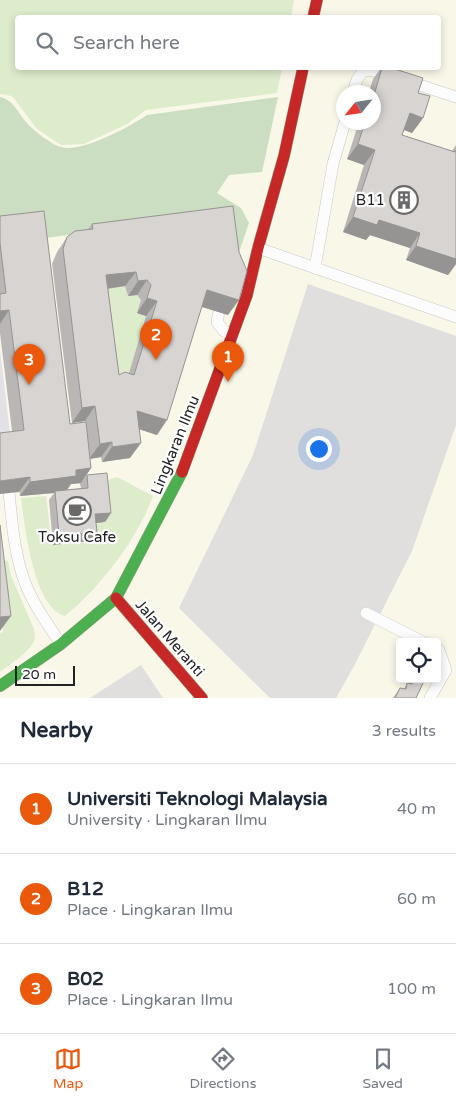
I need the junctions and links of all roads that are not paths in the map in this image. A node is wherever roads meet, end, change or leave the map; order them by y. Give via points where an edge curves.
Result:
1 (317, 0) edge
2 (314, 15) edge
3 (303, 70) edge
4 (355, 85) edge
5 (456, 97) edge
6 (343, 130) edge
7 (270, 204) junction
8 (258, 248) junction
9 (242, 264) edge
10 (315, 268) junction
11 (219, 312) edge
12 (456, 317) edge
13 (233, 335) junction
14 (9, 494) edge
15 (116, 598) junction
16 (366, 613) dead end
17 (415, 638) edge
18 (61, 644) junction
19 (441, 653) edge
20 (441, 679) edge
21 (439, 683) edge
22 (0, 686) edge
23 (202, 698) edge
24 (430, 698) edge

1 - 2 street
3 - 7 street, Lingkaran Ilmu
4 - 5 lane via 362,72 370,70
6 - 10 lane via 333,164
7 - 8 street, Lingkaran Ilmu
7 - 9 lane
8 - 10 lane
8 - 13 street, Lingkaran Ilmu
10 - 12 lane
11 - 13 lane via 217,322 220,327
13 - 15 street, Lingkaran Ilmu via 180,478
14 - 18 lane via 23,578 36,606
15 - 18 street, Lingkaran Ilmu
15 - 23 street, Jalan Meranti
16 - 17 lane
18 - 22 street, Lingkaran Ilmu
19 - 20 lane via 446,670
21 - 24 lane

